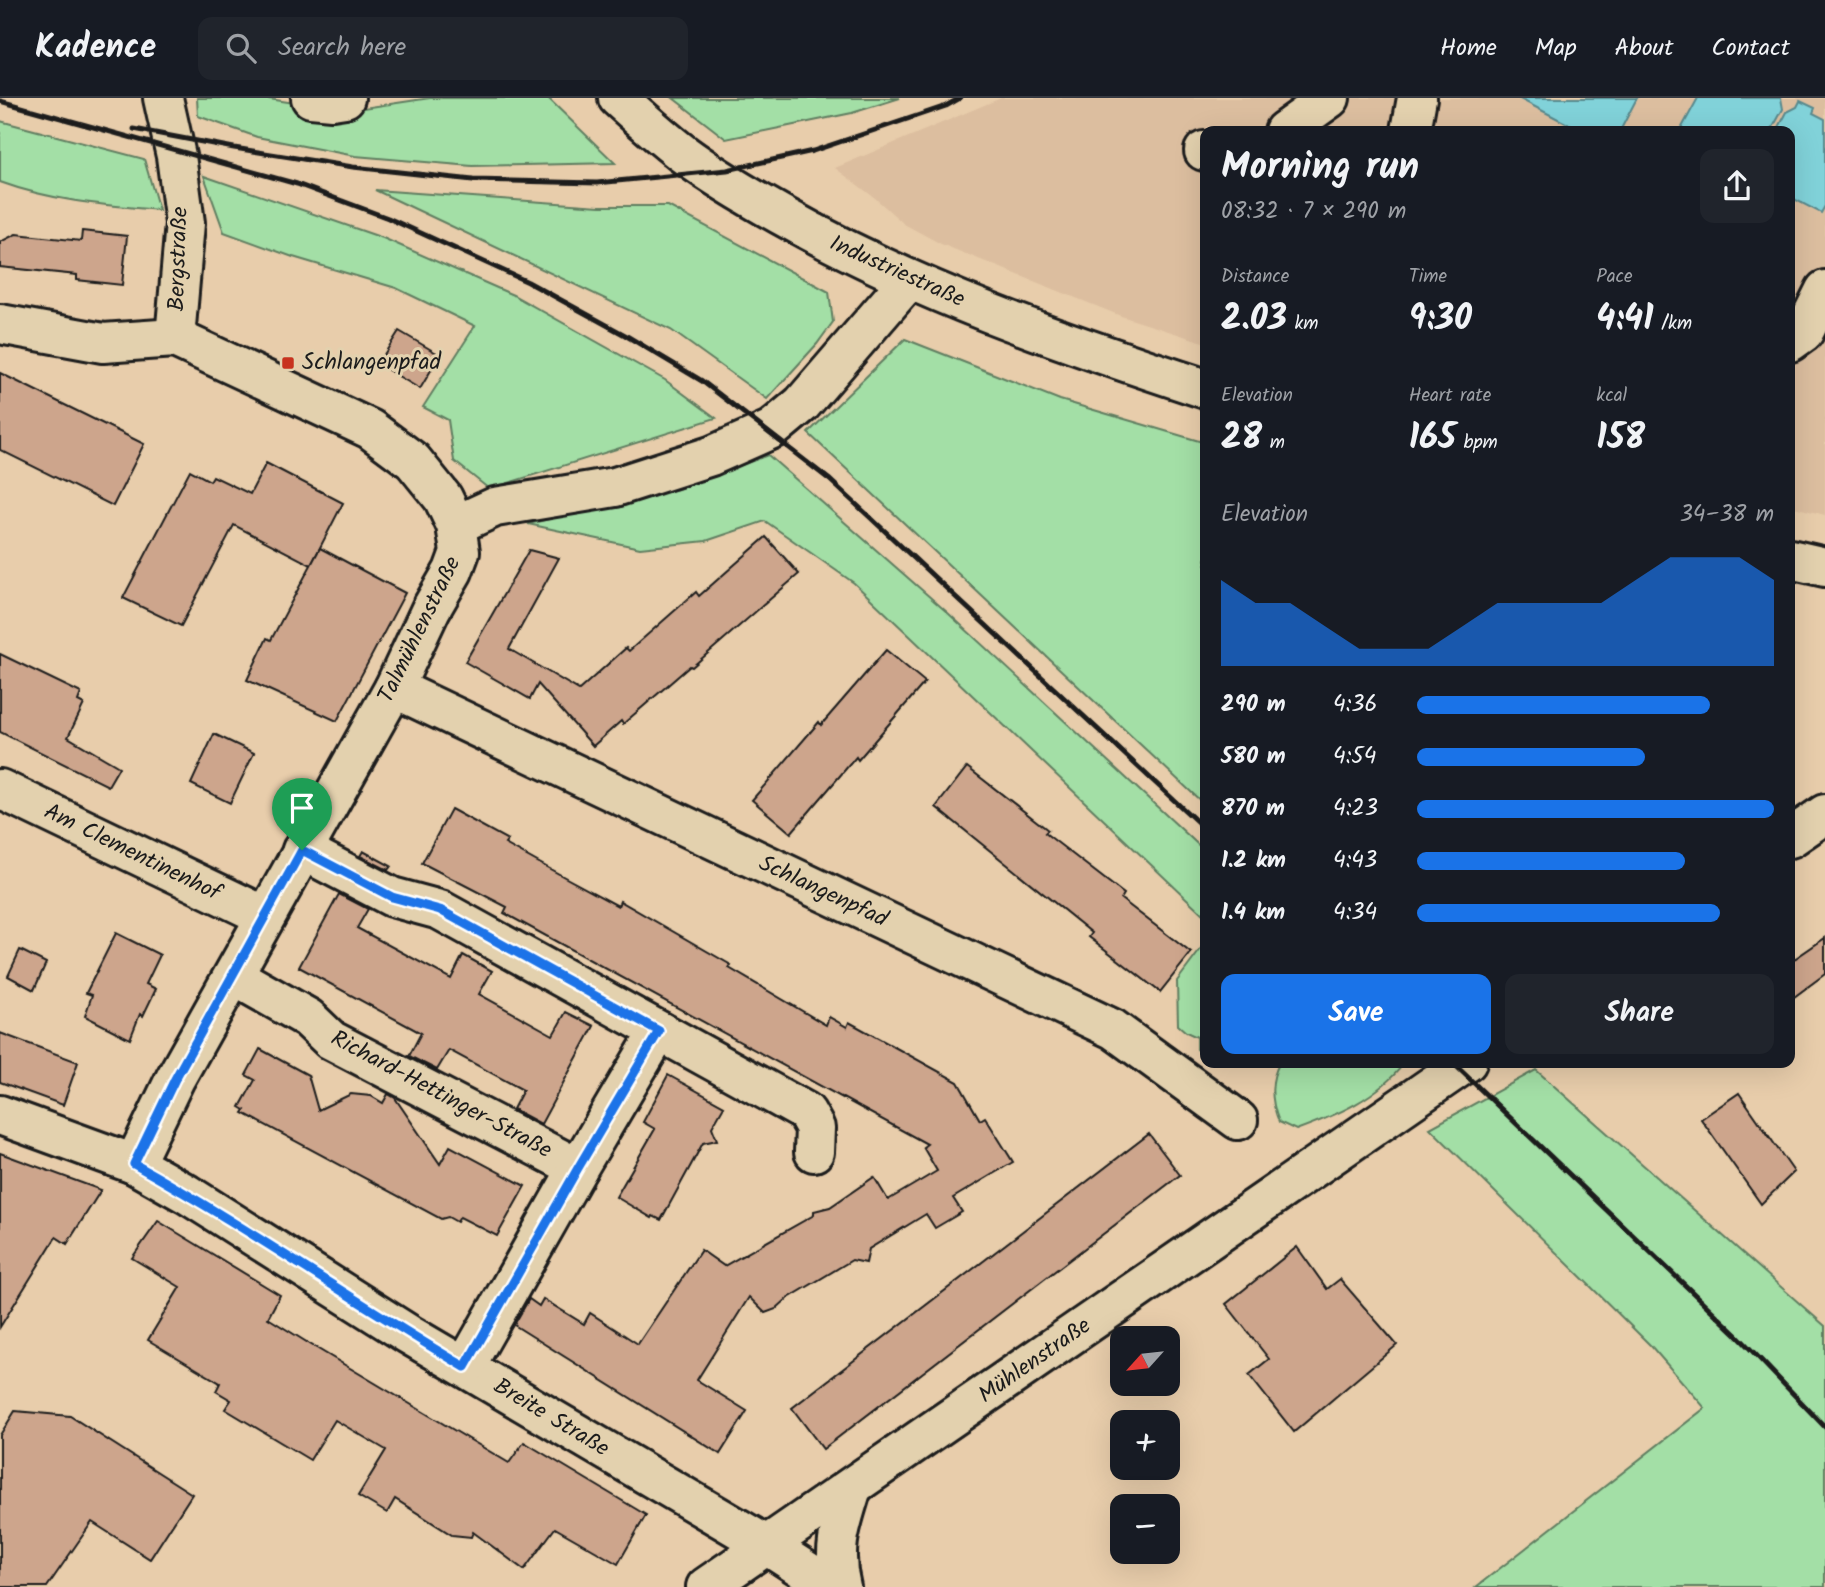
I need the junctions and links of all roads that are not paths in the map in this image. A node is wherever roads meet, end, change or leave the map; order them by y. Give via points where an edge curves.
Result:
1 (163, 98) edge
2 (311, 98) edge
3 (345, 98) edge
4 (618, 98) edge
5 (1331, 98) edge
6 (1417, 98) edge
7 (1291, 126) edge
8 (1412, 126) edge
9 (908, 281) junction
10 (1825, 290) edge
11 (0, 324) edge
12 (175, 338) junction
13 (1795, 338) edge
14 (1200, 387) edge
15 (456, 525) junction
16 (1795, 560) edge
17 (1825, 567) edge
18 (394, 688) junction
19 (0, 789) edge
20 (1825, 814) edge
21 (1795, 835) edge
22 (302, 850) junction
23 (265, 916) junction
24 (234, 976) junction
25 (659, 1031) junction
26 (1458, 1068) edge
27 (0, 1115) edge
28 (1238, 1120) dead end
29 (814, 1152) dead end
30 (134, 1164) junction
31 (578, 1168) junction
32 (465, 1367) junction
33 (852, 1488) junction
34 (768, 1546) junction
35 (706, 1587) edge
36 (831, 1587) edge
37 (841, 1587) edge

1 - 12 street, Bergstraße via 185,223
2 - 3 street
4 - 9 street, Industriestraße via 683,154 740,192
5 - 7 street
6 - 8 street
9 - 14 street, Industriestraße via 1054,339
9 - 15 street, Talmühlenstraße via 802,404 772,429 711,456 615,487 495,507
10 - 13 street via 1804,332
11 - 12 street via 103,343
12 - 15 street via 370,429 413,461 443,498
15 - 18 street, Talmühlenstraße via 460,552
16 - 17 street
18 - 22 street, Talmühlenstraße
18 - 28 street, Schlangenpfad via 1113,1029
19 - 23 street, Am Clementinenhof
20 - 21 street
22 - 23 street, Talmühlenstraße
22 - 25 street via 392,897 440,910
23 - 24 street, Talmühlenstraße
24 - 30 street, Talmühlenstraße via 175,1079
24 - 31 street, Richard-Hettinger-Straße via 308,1018 331,1040
25 - 29 street via 806,1112 814,1128
25 - 31 street, Richard-Hettinger-Straße
26 - 33 street, Mühlenstraße
27 - 30 street, Breite Straße
30 - 32 street, Breite Straße
31 - 32 street, Richard-Hettinger-Straße
32 - 34 street, Breite Straße
33 - 34 street, Mühlenstraße
33 - 37 street via 836,1547
34 - 35 street, Mühlenstraße
34 - 36 street, Breite Straße

